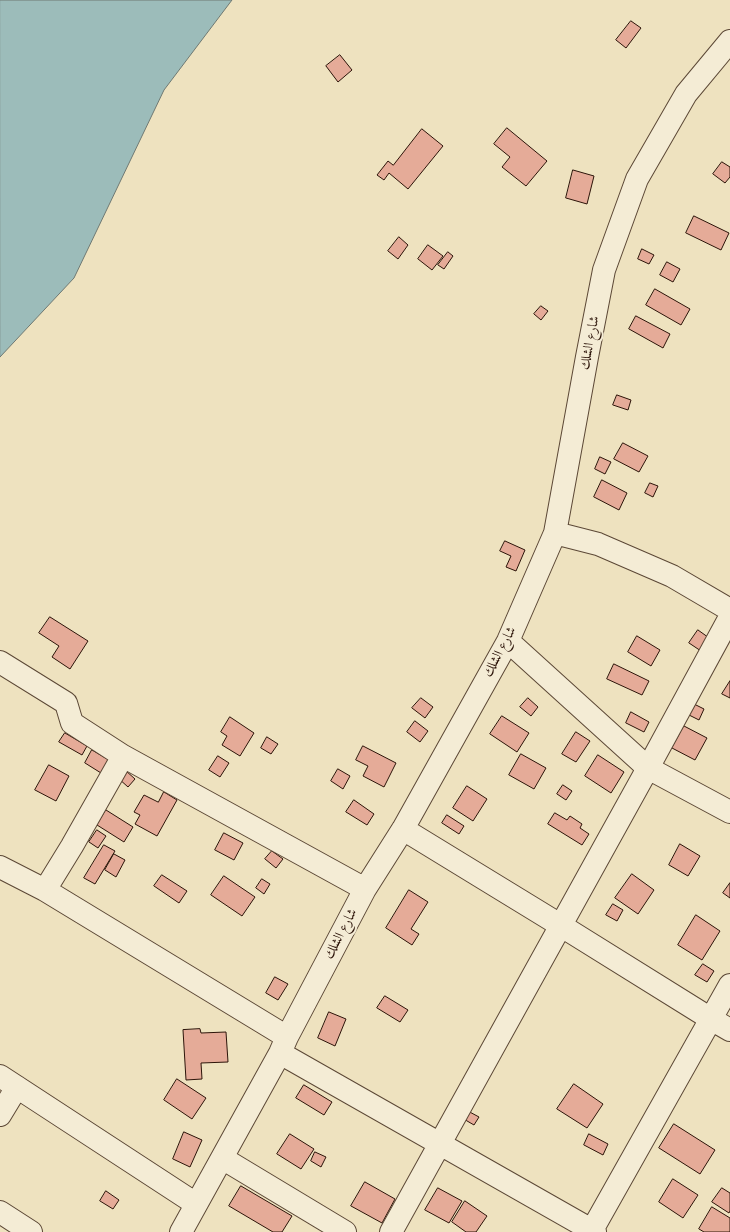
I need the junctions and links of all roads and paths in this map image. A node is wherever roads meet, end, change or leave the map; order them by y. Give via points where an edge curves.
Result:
1 (730, 41) edge
2 (555, 533) junction
3 (730, 610) edge
4 (730, 617) edge
5 (508, 641) junction
6 (0, 662) edge
7 (123, 756) junction
8 (648, 768) junction
9 (730, 812) edge
10 (402, 829) junction
11 (0, 867) edge
12 (365, 889) junction
13 (45, 890) junction
14 (560, 925) junction
15 (730, 985) edge
16 (711, 1019) junction
17 (730, 1030) edge
18 (284, 1045) junction
19 (8, 1081) edge
20 (0, 1115) edge
21 (440, 1143) junction
22 (222, 1158) junction
23 (196, 1204) junction
24 (0, 1212) edge
25 (592, 1231) edge
26 (31, 1232) edge
27 (181, 1232) edge
28 (345, 1232) edge
29 (391, 1232) edge

1 - 2 street, شارع الشلك via 686,94 636,179 604,270
2 - 3 street via 598,544 672,576
2 - 5 street, شارع الشلك
4 - 8 street
5 - 8 street
5 - 10 street, شارع الشلك
6 - 7 street via 66,703 72,723
7 - 12 street
7 - 13 street
8 - 9 street
8 - 14 street
10 - 12 street, شارع الشلك
10 - 14 street
11 - 13 street
12 - 18 street, شارع الشلك
13 - 18 street
14 - 16 street
14 - 21 street
15 - 16 street
16 - 17 street
16 - 25 street
18 - 21 street
18 - 22 street, شارع الشلك
19 - 20 street
19 - 23 street
21 - 25 street
21 - 29 street
22 - 23 street, شارع الشلك
22 - 28 street
23 - 27 street, شارع الشلك
24 - 26 street

